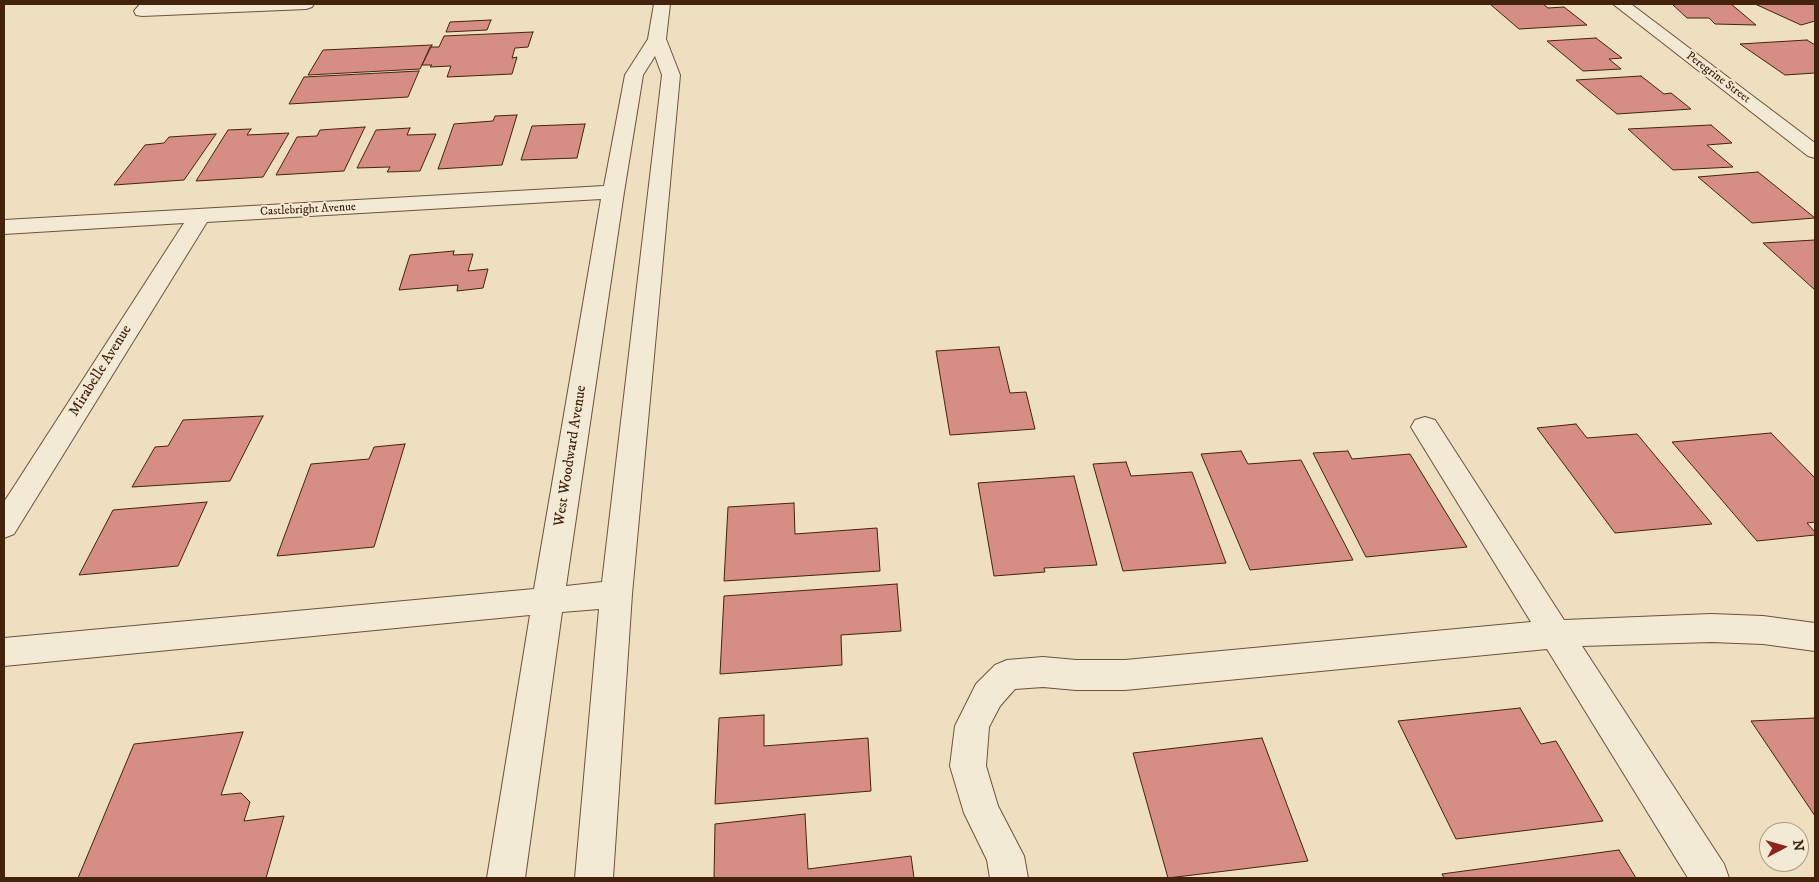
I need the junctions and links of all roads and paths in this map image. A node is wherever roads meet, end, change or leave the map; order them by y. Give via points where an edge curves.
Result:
1 (150, 4) edge
2 (306, 4) edge
3 (662, 4) edge
4 (1621, 4) edge
5 (656, 39) junction
6 (1815, 152) edge
7 (613, 192) junction
8 (198, 217) junction
9 (4, 227) edge
10 (1425, 427) dead end
11 (4, 526) edge
12 (616, 594) junction
13 (548, 600) junction
14 (1556, 634) junction
15 (1815, 637) edge
16 (4, 652) edge
17 (506, 878) edge
18 (594, 878) edge
19 (1009, 878) edge
20 (1710, 878) edge

1 - 2 street via 142,11
3 - 5 street, West Woodward Avenue
4 - 6 street, Peregrine Street
5 - 7 street, West Woodward Avenue via 634,76
5 - 12 street via 670,75
7 - 8 street, Castlebright Avenue
7 - 13 street, West Woodward Avenue
8 - 9 street, Castlebright Avenue
8 - 11 street, Mirabelle Avenue
10 - 14 street
12 - 13 street
12 - 18 street
13 - 16 street
13 - 17 street, West Woodward Avenue
14 - 15 street via 1712,628
14 - 19 street via 1125,675 1076,676 1043,672 1007,675 988,695 972,726 968,766 982,813 1005,856
14 - 20 street

